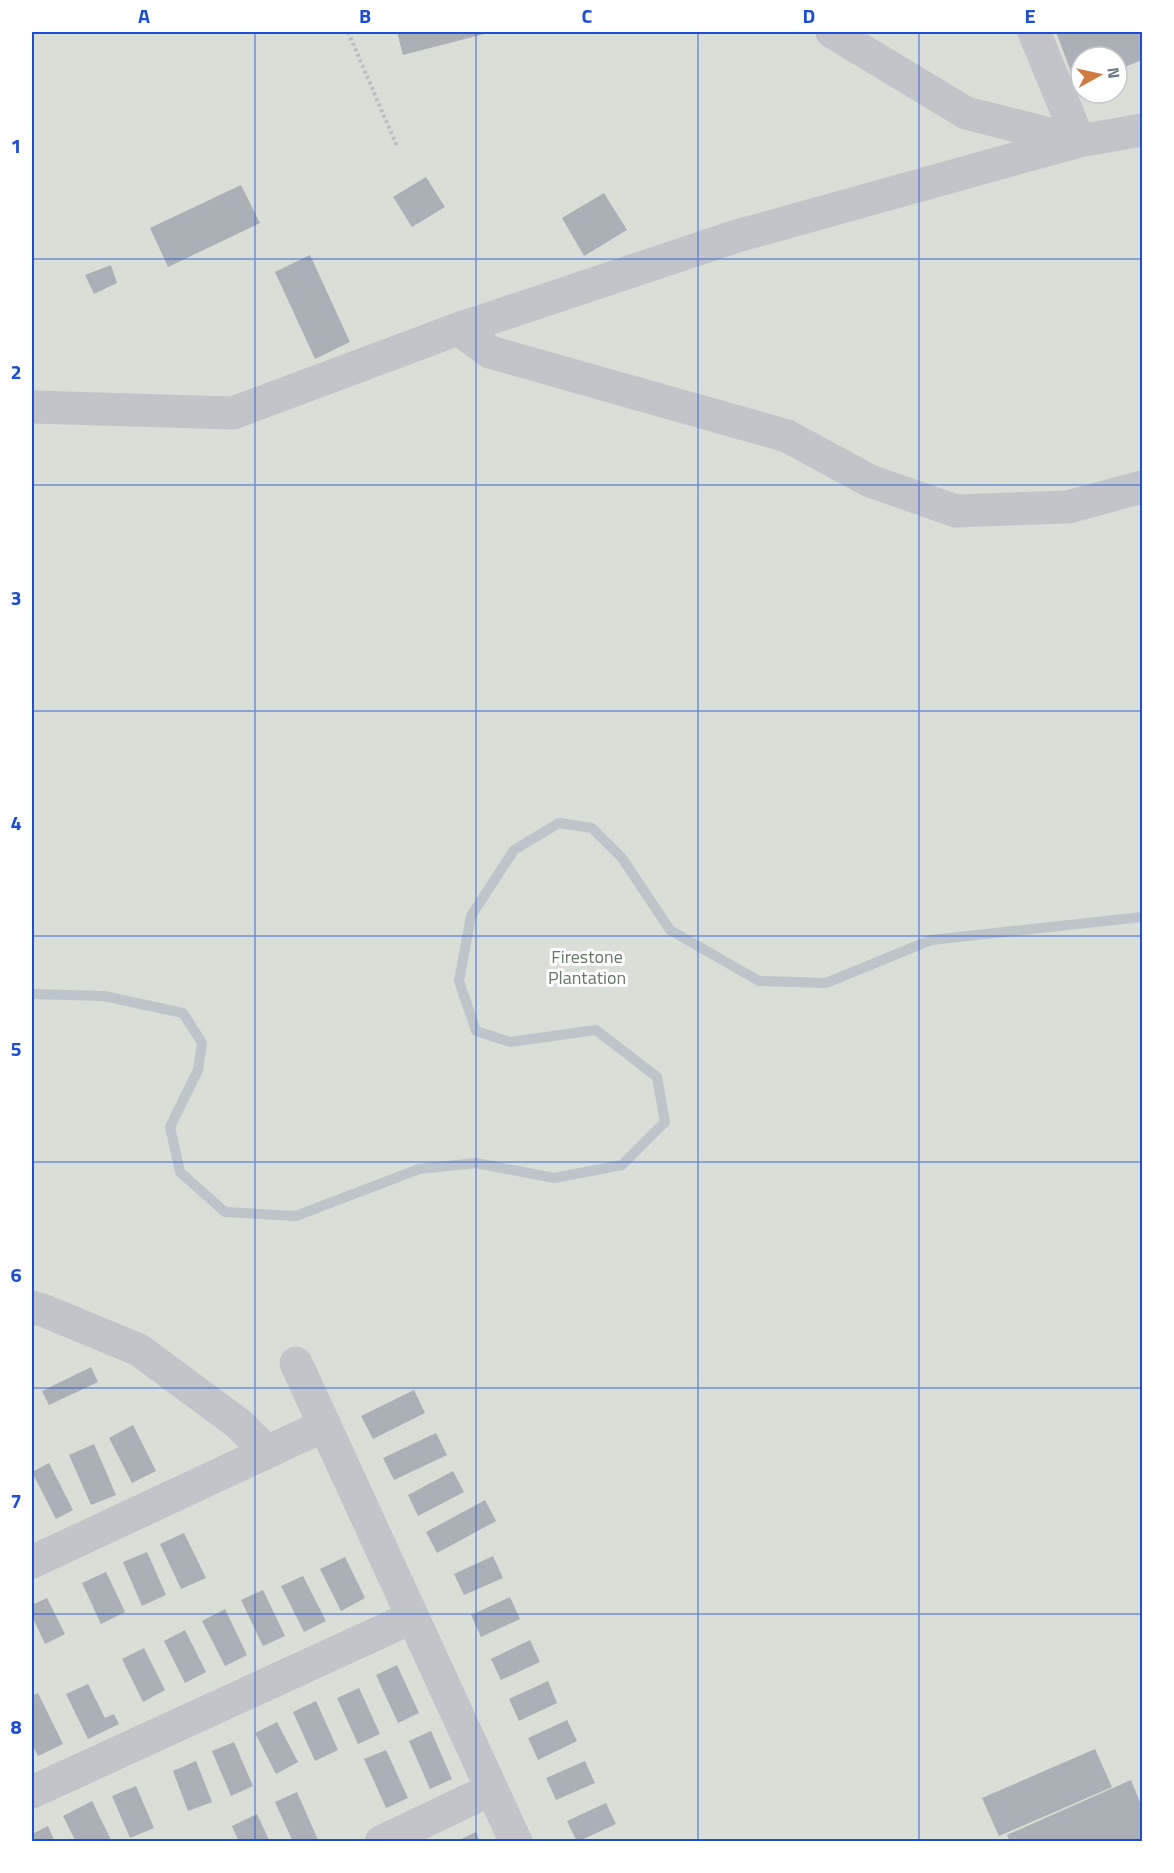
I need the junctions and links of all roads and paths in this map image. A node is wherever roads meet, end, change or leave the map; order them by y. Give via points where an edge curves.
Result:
1 (348, 32) edge
2 (832, 32) edge
3 (1034, 32) edge
4 (1143, 129) edge
5 (1078, 141) junction
6 (397, 146) dead end
7 (458, 329) junction
8 (32, 406) edge
9 (1143, 487) edge
10 (32, 1307) edge
11 (296, 1363) dead end
12 (325, 1425) junction
13 (267, 1452) junction
14 (32, 1562) edge
15 (413, 1617) junction
16 (492, 1789) junction
17 (32, 1792) edge
18 (381, 1842) edge
19 (516, 1842) edge

1 - 6 path
2 - 5 street via 966,112
3 - 5 street
4 - 5 street
5 - 7 street via 737,236
7 - 8 street via 233,413
7 - 9 street via 490,352 787,436 870,481 956,511 1068,507
10 - 13 street via 140,1350 239,1424
11 - 12 street
12 - 13 street
12 - 15 street
13 - 14 street
15 - 16 street
15 - 17 street
16 - 18 street
16 - 19 street

